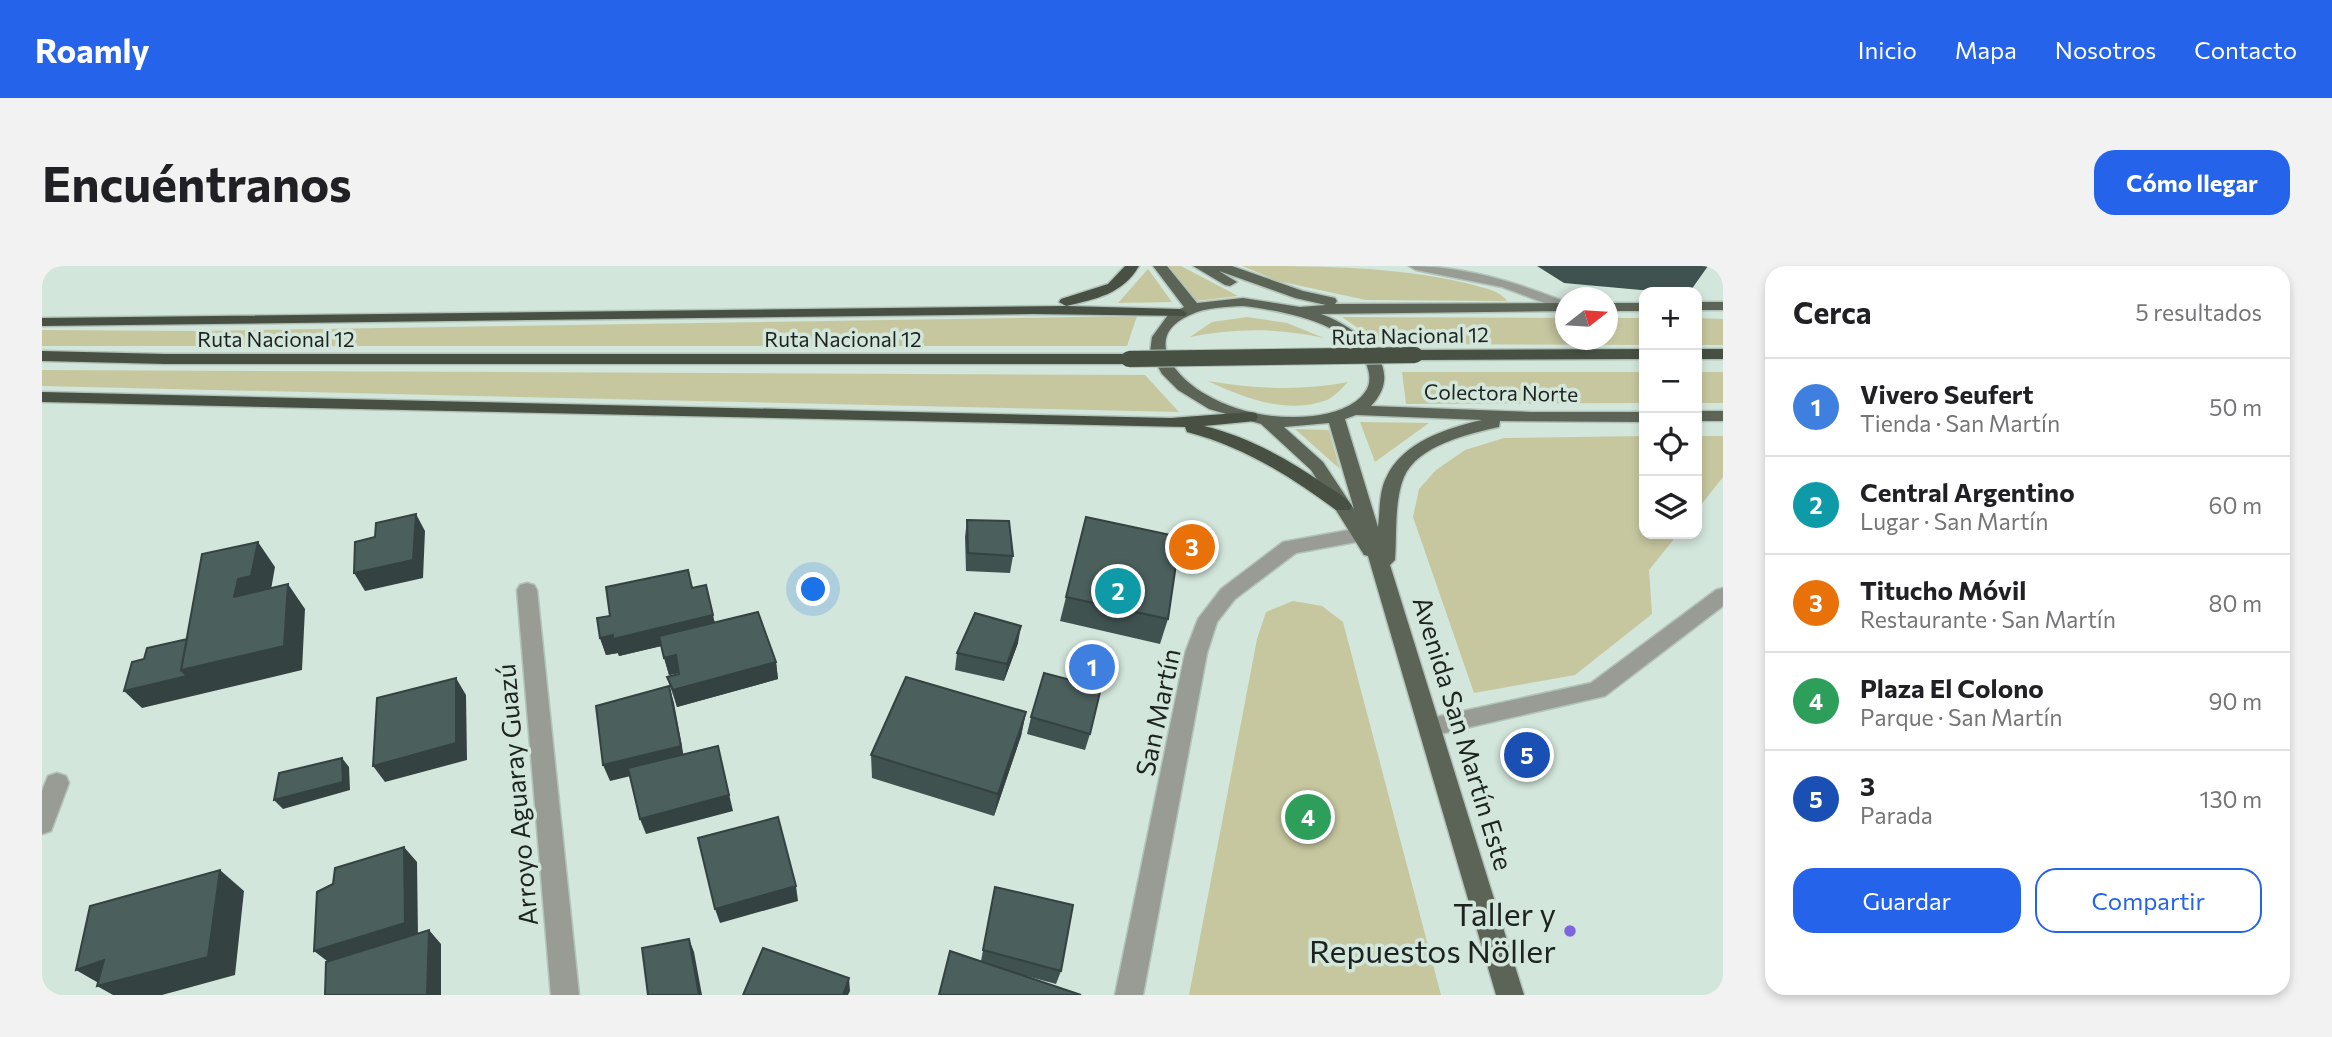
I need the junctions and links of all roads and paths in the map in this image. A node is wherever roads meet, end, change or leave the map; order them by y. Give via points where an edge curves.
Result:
1 (1132, 266) edge
2 (1160, 266) edge
3 (1200, 266) edge
4 (1219, 266) edge
5 (1416, 266) edge
6 (1555, 303) edge
7 (1271, 305) junction
8 (1702, 306) edge
9 (1723, 306) edge
10 (1363, 307) junction
11 (1555, 307) edge
12 (1618, 307) edge
13 (1639, 307) edge
14 (1033, 310) junction
15 (1296, 310) junction
16 (1187, 311) junction
17 (42, 322) edge
18 (1639, 354) edge
19 (1702, 354) edge
20 (1723, 354) edge
21 (42, 356) edge
22 (42, 397) edge
23 (1357, 410) junction
24 (1639, 416) edge
25 (1702, 416) edge
26 (1723, 416) edge
27 (1531, 417) junction
28 (1258, 418) junction
29 (1336, 418) junction
30 (1171, 423) junction
31 (1343, 506) junction
32 (1360, 535) junction
33 (1384, 569) junction
34 (527, 590) dead end
35 (1723, 595) edge
36 (1431, 727) junction
37 (57, 783) dead end
38 (42, 823) edge
39 (565, 995) edge
40 (1129, 995) edge
41 (1510, 995) edge

1 - 14 highway via 1127,277 1111,289
2 - 16 main road
3 - 7 main road
4 - 10 main road via 1300,295
5 - 6 street via 1506,284
7 - 15 main road
7 - 16 main road via 1243,302
8 - 9 main road
10 - 11 main road
10 - 15 main road
12 - 13 main road
14 - 16 highway
14 - 17 highway
15 - 23 main road via 1345,333 1371,356 1379,376 1374,395
16 - 28 main road via 1163,327 1156,345 1163,366 1181,386 1212,404
18 - 21 highway, Ruta Nacional 12, bridge via 1129,359
19 - 20 highway
22 - 30 highway
23 - 27 main road, Colectora Norte
23 - 29 main road
24 - 27 main road, Colectora Norte
25 - 26 main road
27 - 33 main road via 1477,425 1445,437 1409,459 1394,478
28 - 29 main road via 1303,422
28 - 30 highway
28 - 31 main road via 1317,466
29 - 33 main road, Avenida San Martín Este
30 - 31 highway via 1252,446
31 - 32 main road
32 - 33 main road
32 - 40 street, San Martín via 1290,547 1228,594 1208,620 1196,653
33 - 36 main road, Avenida San Martín Este
34 - 39 street, Arroyo Aguaray Guazú
35 - 36 street via 1597,690
36 - 41 main road, Avenida San Martín Este
37 - 38 street

